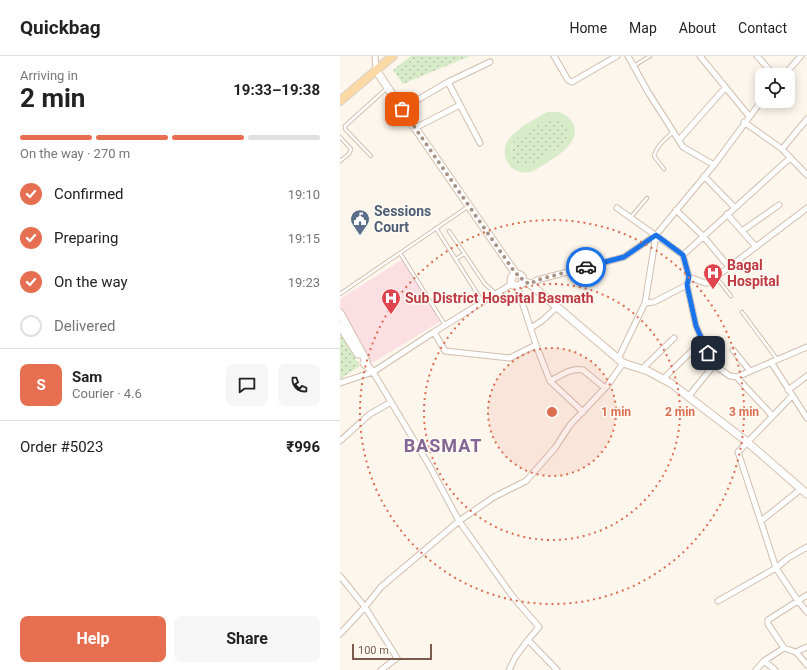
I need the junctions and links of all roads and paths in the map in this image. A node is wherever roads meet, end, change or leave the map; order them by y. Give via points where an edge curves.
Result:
1 (375, 56) edge
2 (393, 56) edge
3 (554, 56) edge
4 (617, 56) edge
5 (628, 56) edge
6 (650, 56) edge
7 (700, 56) edge
8 (757, 56) edge
9 (801, 56) edge
10 (490, 62) dead end
11 (634, 66) junction
12 (768, 68) edge
13 (790, 68) edge
14 (376, 70) junction
15 (448, 82) junction
16 (388, 87) junction
17 (725, 88) junction
18 (340, 101) edge
19 (460, 105) junction
20 (756, 108) edge
21 (402, 109) junction
22 (749, 116) junction
23 (807, 119) edge
24 (744, 122) junction
25 (415, 128) junction
26 (674, 132) junction
27 (340, 136) edge
28 (679, 140) junction
29 (480, 143) dead end
30 (782, 149) junction
31 (371, 156) dead end
32 (790, 158) junction
33 (340, 161) edge
34 (714, 165) junction
35 (664, 169) dead end
36 (807, 175) edge
37 (704, 176) junction
38 (647, 198) dead end
39 (779, 204) dead end
40 (469, 206) junction
41 (617, 208) dead end
42 (735, 208) junction
43 (807, 208) edge
44 (676, 210) junction
45 (728, 214) junction
46 (631, 218) junction
47 (436, 228) junction
48 (449, 231) dead end
49 (742, 231) junction
50 (656, 235) junction
51 (703, 236) junction
52 (756, 247) junction
53 (400, 253) junction
54 (464, 254) junction
55 (683, 255) junction
56 (456, 259) junction
57 (729, 267) junction
58 (516, 274) junction
59 (689, 277) junction
60 (716, 277) junction
61 (523, 281) junction
62 (530, 284) junction
63 (514, 285) junction
64 (687, 285) junction
65 (340, 294) edge
66 (496, 294) junction
67 (731, 296) dead end
68 (483, 302) junction
69 (645, 302) junction
70 (557, 307) junction
71 (742, 312) dead end
72 (340, 314) edge
73 (445, 325) junction
74 (340, 326) edge
75 (531, 328) junction
76 (434, 332) junction
77 (674, 338) dead end
78 (702, 341) junction
79 (536, 345) junction
80 (807, 347) edge
81 (733, 350) dead end
82 (777, 360) junction
83 (621, 361) junction
84 (771, 362) junction
85 (367, 365) junction
86 (714, 365) junction
87 (642, 369) junction
88 (750, 371) junction
89 (373, 372) junction
90 (807, 376) edge
91 (737, 378) junction
92 (663, 379) junction
93 (550, 381) junction
94 (340, 384) edge
95 (605, 388) junction
96 (788, 390) junction
97 (792, 396) junction
98 (688, 397) junction
99 (391, 402) junction
100 (583, 412) junction
101 (772, 416) junction
102 (807, 418) edge
103 (340, 442) edge
104 (746, 442) junction
105 (804, 492) edge
106 (459, 521) junction
107 (761, 521) junction
108 (807, 547) edge
109 (776, 568) junction
110 (340, 576) edge
111 (807, 595) edge
112 (718, 601) dead end
113 (798, 601) junction
114 (365, 607) junction
115 (807, 612) edge
116 (340, 634) edge
117 (528, 640) junction
118 (807, 647) edge
119 (784, 648) junction
120 (796, 652) junction
121 (764, 661) junction
122 (807, 664) edge
123 (380, 670) edge
124 (509, 670) edge
125 (557, 670) edge
126 (756, 670) edge
127 (775, 670) edge

1 - 14 street
2 - 14 main road
3 - 4 street via 568,80 572,82
5 - 11 street
6 - 11 lane
7 - 17 street
8 - 12 street
9 - 13 street
10 - 15 street
11 - 26 street
14 - 16 main road
14 - 18 main road
15 - 19 street
15 - 21 street
16 - 21 main road
16 - 31 lane via 345,126
17 - 22 street
17 - 28 street
19 - 25 street
19 - 29 street
20 - 22 street
21 - 25 main road
22 - 24 street
23 - 30 street
24 - 30 street
24 - 34 street
25 - 40 main road
26 - 28 street
26 - 35 lane via 658,147 654,156
27 - 33 lane via 351,149
28 - 34 street via 683,147
30 - 32 street
32 - 36 street
32 - 42 street
34 - 37 street
37 - 42 street
37 - 44 street
38 - 46 lane
39 - 49 street
40 - 47 lane
40 - 58 main road
41 - 46 street
42 - 45 street
43 - 52 street
44 - 50 street
44 - 51 street
45 - 49 street
45 - 51 street
46 - 50 street
47 - 53 lane
47 - 56 lane
48 - 54 lane
49 - 52 street
50 - 55 street
50 - 62 street via 624,257
50 - 69 street
51 - 55 street
51 - 57 street
52 - 57 street
53 - 65 lane
53 - 73 lane
54 - 56 lane
54 - 66 lane via 485,284
55 - 59 street
56 - 68 lane
57 - 60 street
58 - 61 main road via 520,275
58 - 63 main road via 511,278
59 - 60 street via 707,283
59 - 64 street
60 - 67 lane
61 - 62 main road
61 - 63 main road via 519,286
62 - 70 main road
63 - 66 street
63 - 75 street
64 - 69 street via 654,302
64 - 78 street
66 - 68 street
68 - 73 street
69 - 83 street
70 - 75 street
70 - 83 main road
71 - 82 lane
72 - 85 main road
73 - 76 street
74 - 85 main road
75 - 79 street
76 - 79 street via 445,351 510,358
76 - 89 street
77 - 87 street
78 - 86 street
78 - 92 street
79 - 93 street
80 - 82 street
81 - 88 street
82 - 84 street
83 - 87 main road
83 - 95 street
84 - 88 street
84 - 96 street
85 - 89 main road
86 - 91 street
86 - 98 street
87 - 92 main road
88 - 91 street
89 - 94 street
89 - 99 street
90 - 96 street
91 - 101 street
92 - 98 main road
93 - 95 street via 579,369
93 - 100 street
95 - 100 street
96 - 97 street
97 - 101 street
97 - 102 street
98 - 104 main road
99 - 103 street via 370,414
99 - 106 street
100 - 106 street via 526,481 494,497
101 - 104 street
104 - 105 main road
104 - 107 street via 738,452
105 - 107 street
106 - 114 street via 381,587
106 - 117 street via 513,597 539,627
107 - 109 street
108 - 109 street
109 - 112 street
109 - 113 street
110 - 114 street
111 - 113 street
113 - 115 street
113 - 119 street via 768,622
114 - 116 street
114 - 123 street via 397,658
117 - 124 street
117 - 125 street
118 - 120 street
119 - 120 street
119 - 121 street
120 - 122 street
121 - 126 street
121 - 127 street

